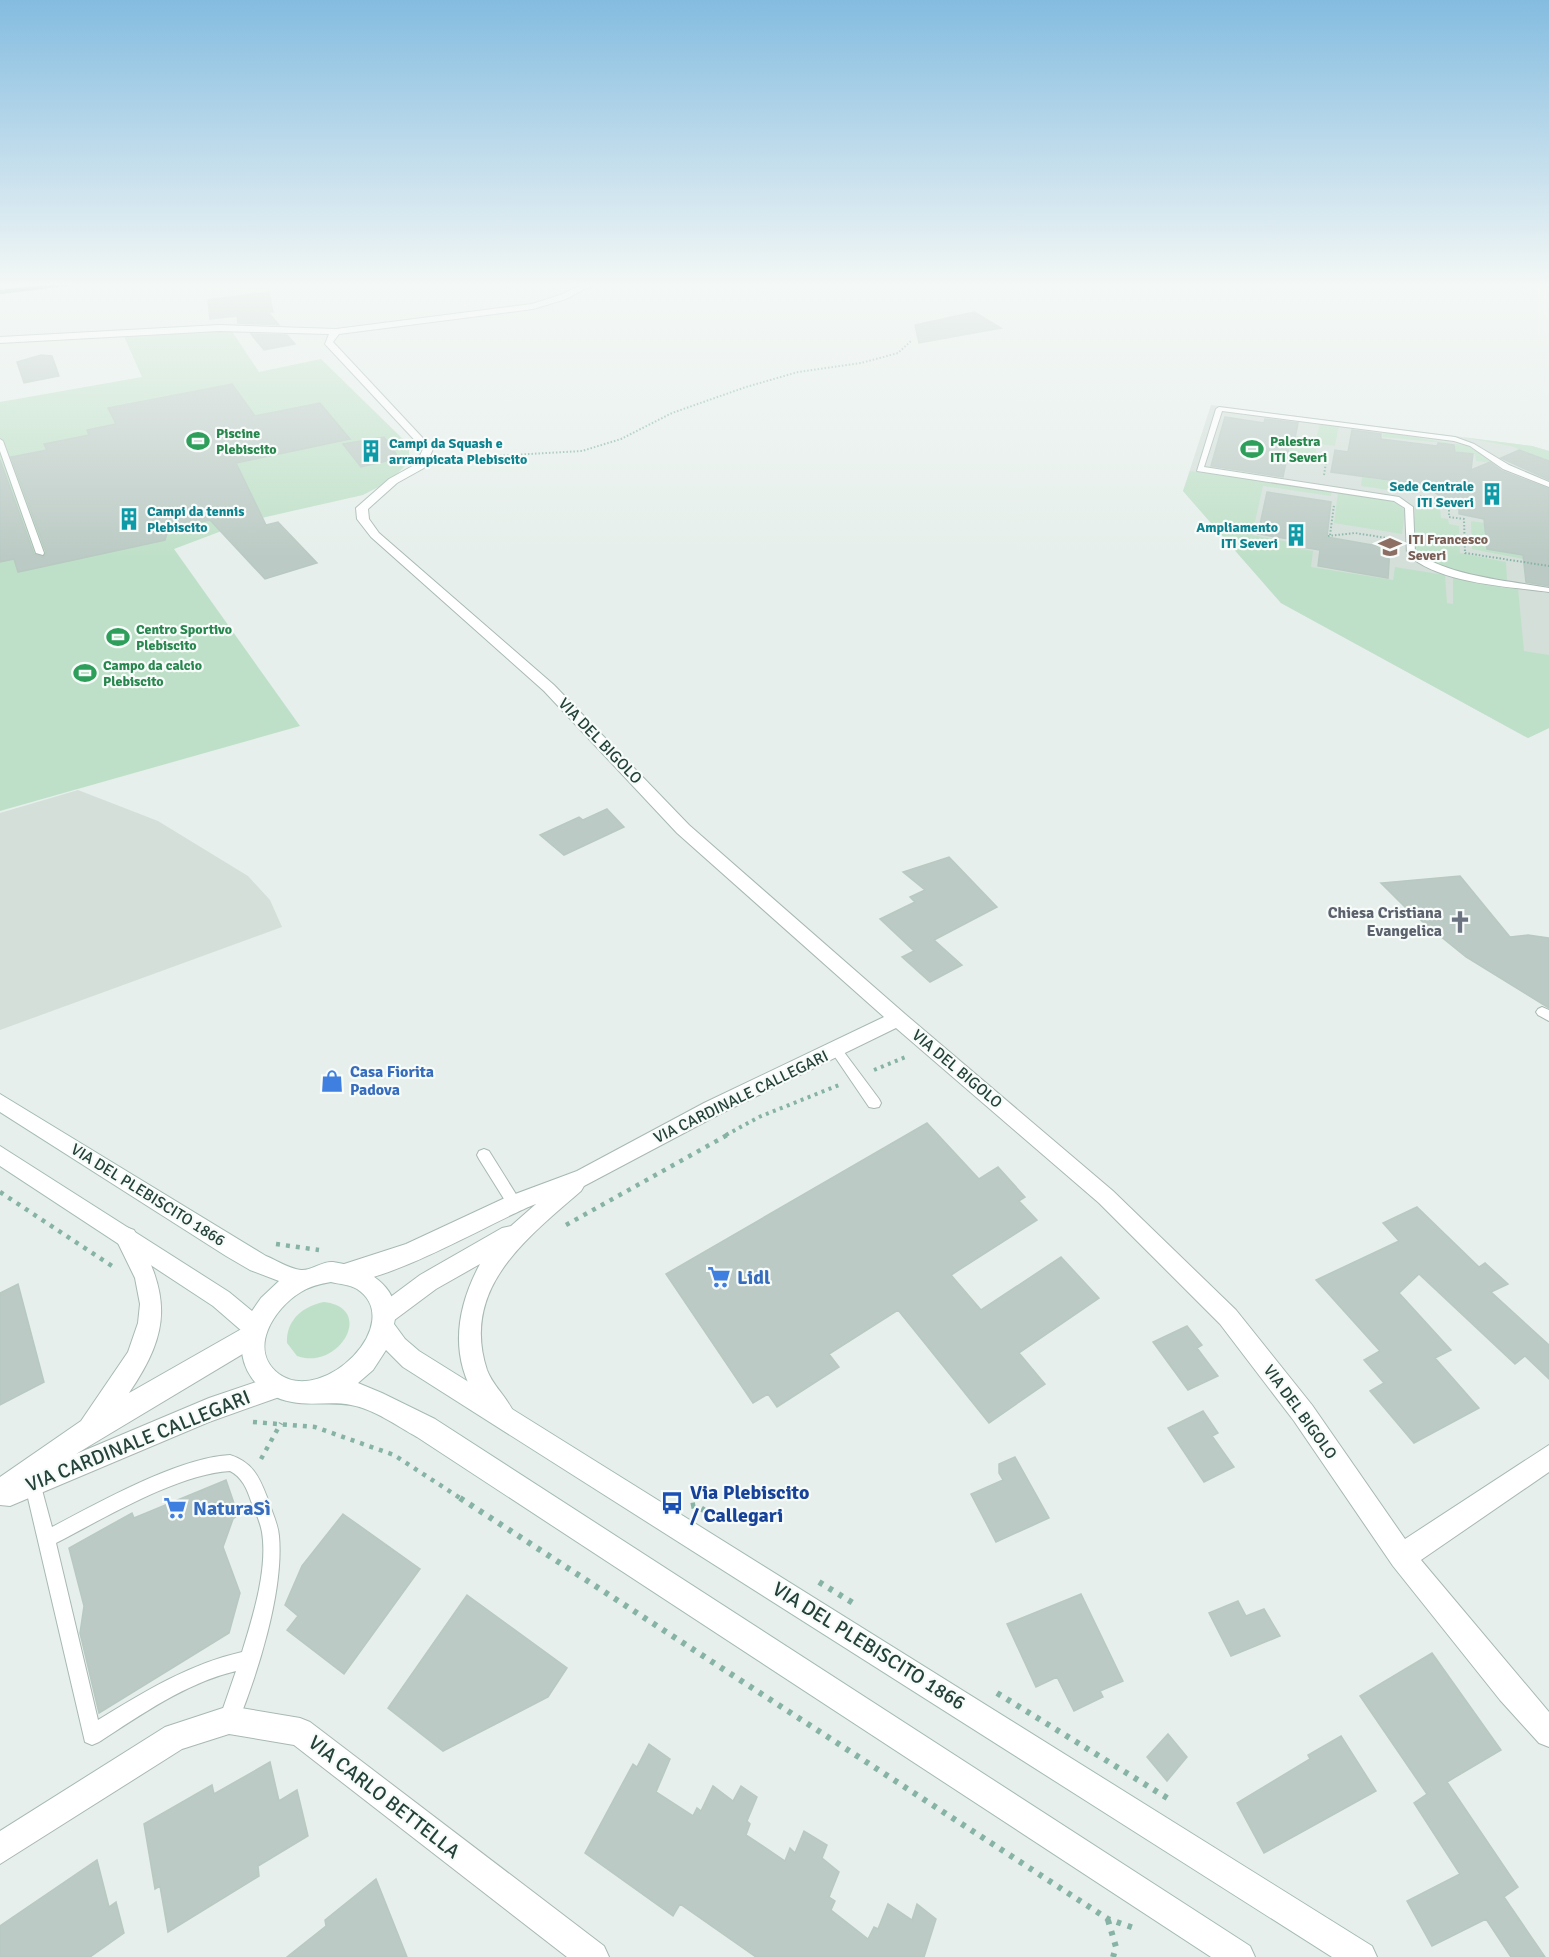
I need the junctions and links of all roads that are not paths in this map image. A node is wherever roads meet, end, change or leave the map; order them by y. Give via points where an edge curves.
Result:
1 (359, 375) edge
2 (0, 441) edge
3 (1549, 485) edge
4 (40, 553) dead end
5 (1549, 590) edge
6 (898, 1019) junction
7 (837, 1051) junction
8 (0, 1102) edge
9 (874, 1102) dead end
10 (0, 1155) edge
11 (484, 1155) dead end
12 (584, 1177) junction
13 (514, 1203) junction
14 (524, 1227) junction
15 (126, 1237) junction
16 (346, 1273) junction
17 (301, 1280) junction
18 (384, 1321) junction
19 (254, 1331) junction
20 (277, 1387) junction
21 (315, 1391) junction
22 (505, 1417) junction
23 (87, 1431) junction
24 (1549, 1457) edge
25 (31, 1478) junction
26 (0, 1492) edge
27 (0, 1497) edge
28 (46, 1539) junction
29 (1402, 1557) junction
30 (250, 1659) junction
31 (229, 1720) junction
32 (1549, 1733) edge
33 (0, 1849) edge
34 (593, 1957) edge
35 (1239, 1957) edge
36 (1361, 1957) edge

1 - 6 street, VIA DEL BIGOLO via 428,449 420,466 393,481 362,508 363,519 375,535 549,688 683,829
2 - 4 lane
3 - 5 lane via 1455,439 1219,409 1200,469 1383,496 1405,503 1409,507 1411,554 1438,569
6 - 7 street, VIA CARDINALE CALLEGARI
6 - 29 street, VIA DEL BIGOLO via 1106,1197 1228,1317 1303,1413
7 - 9 lane
7 - 12 street, VIA CARDINALE CALLEGARI via 711,1108
8 - 17 street, VIA DEL PLEBISCITO 1866 via 234,1249
10 - 15 street
11 - 13 lane
12 - 13 street, VIA CARDINALE CALLEGARI
12 - 14 street, VIA CARDINALE CALLEGARI
13 - 16 street, VIA CARDINALE CALLEGARI via 414,1251
14 - 18 street, VIA CARDINALE CALLEGARI via 428,1282
14 - 22 street, VIA CARDINALE CALLEGARI via 485,1271 469,1316 471,1354 482,1386
15 - 19 street via 221,1299
15 - 23 street, VIA CARDINALE CALLEGARI via 148,1284 151,1323 132,1370
16 - 17 street via 331,1272
16 - 18 street via 358,1276 377,1291
17 - 19 street via 281,1292
18 - 21 street via 375,1349 360,1368 339,1383
18 - 22 street, VIA DEL PLEBISCITO 1866 via 397,1347 411,1359
19 - 20 street via 252,1351 256,1366
19 - 23 street, VIA CARDINALE CALLEGARI
20 - 21 street via 295,1392
20 - 25 street, VIA CARDINALE CALLEGARI via 210,1408 72,1470
21 - 35 street via 352,1393 426,1428
22 - 36 street, VIA DEL PLEBISCITO 1866
23 - 25 street, VIA CARDINALE CALLEGARI
24 - 29 street
25 - 26 street, VIA CARDINALE CALLEGARI
25 - 27 street, VIA CARDINALE CALLEGARI
25 - 28 lane
28 - 30 lane via 92,1735 177,1682 222,1664
28 - 30 lane via 120,1501 210,1465 231,1463 252,1476 271,1538 265,1596
29 - 32 street, VIA DEL BIGOLO
30 - 31 lane
31 - 33 street, VIA CARLO BETTELLA via 175,1737
31 - 34 street, VIA CARLO BETTELLA via 300,1732

